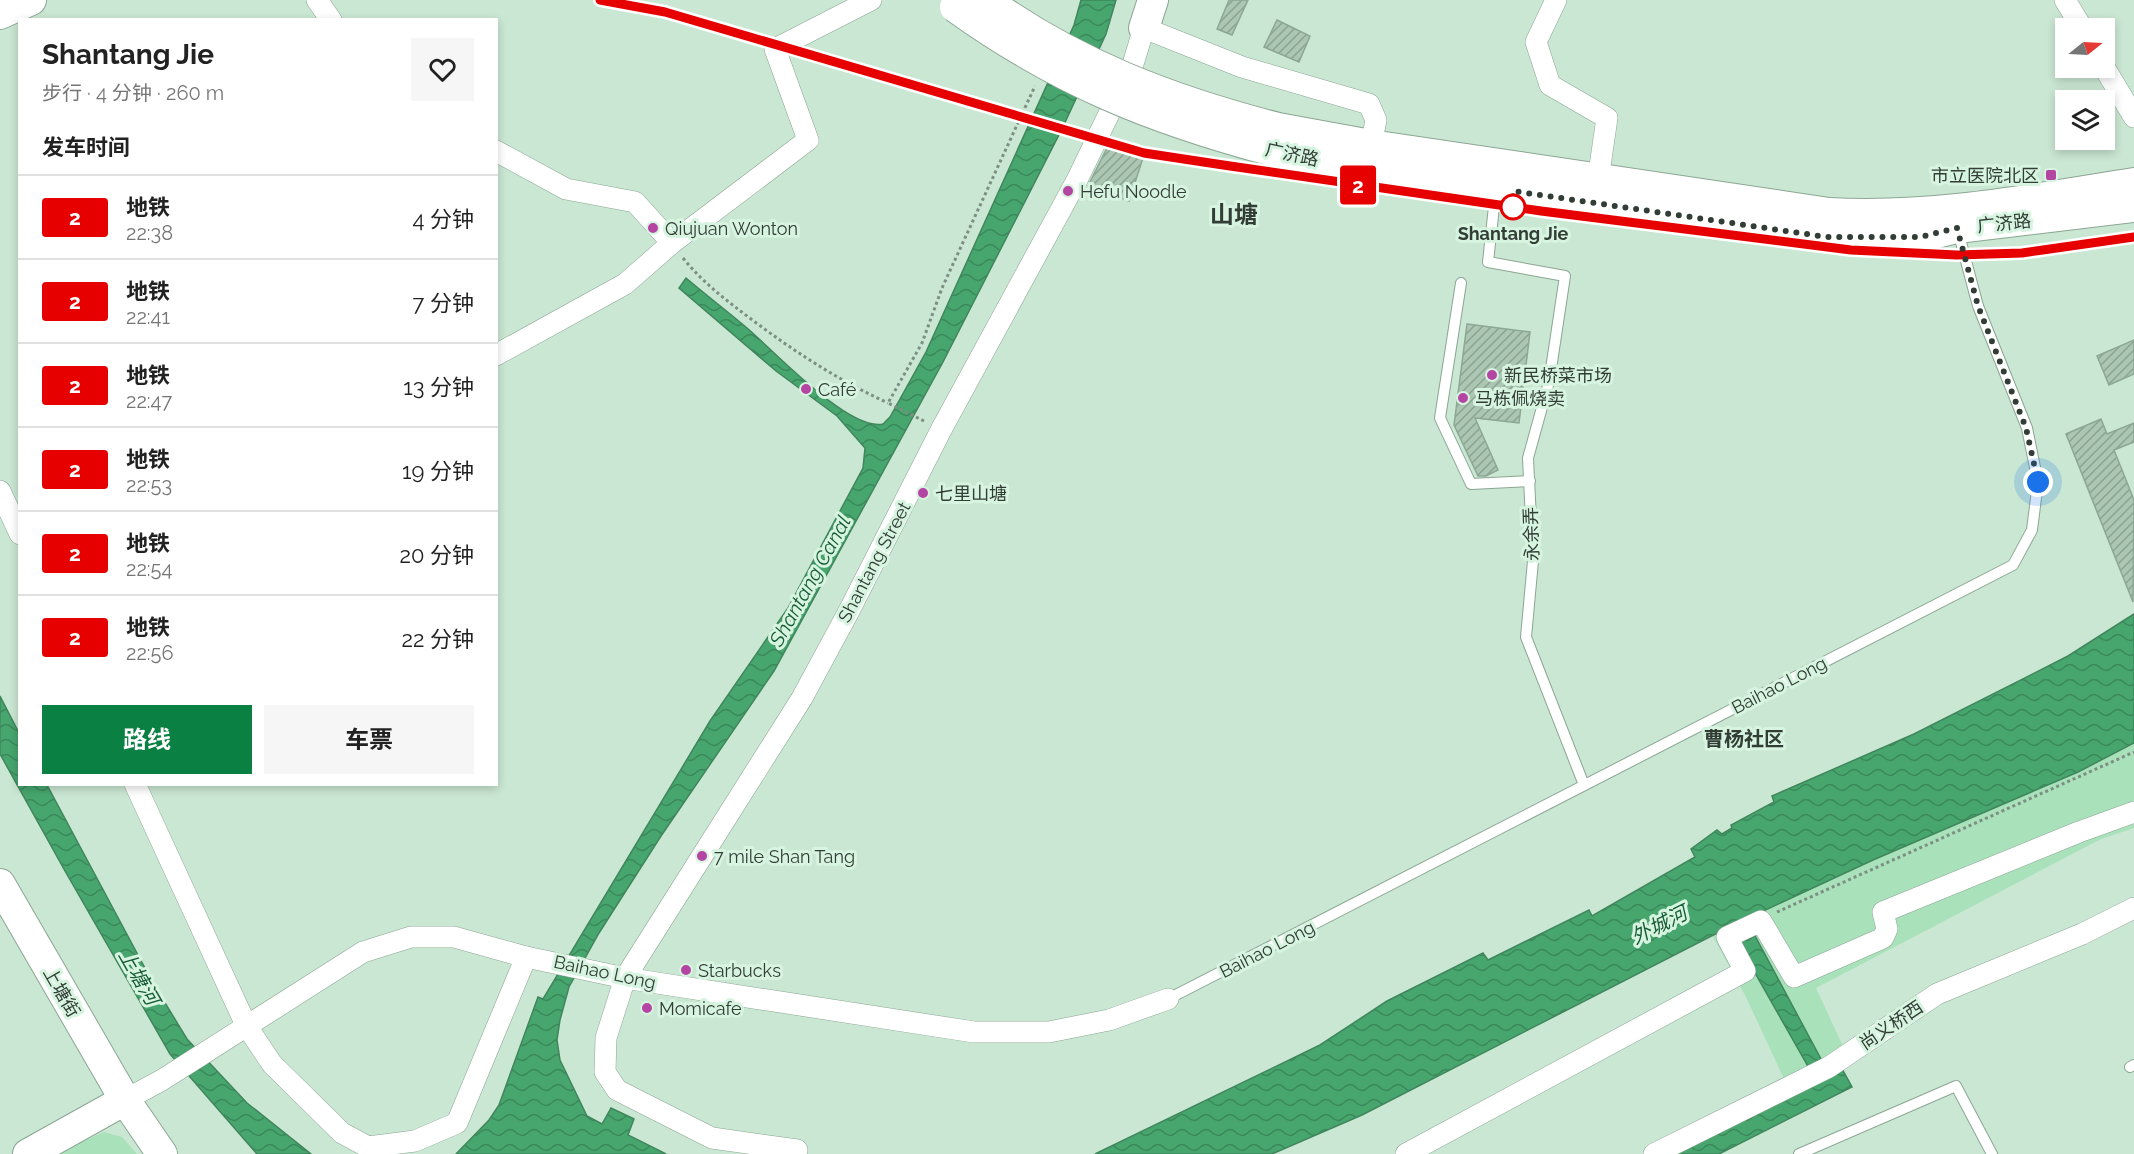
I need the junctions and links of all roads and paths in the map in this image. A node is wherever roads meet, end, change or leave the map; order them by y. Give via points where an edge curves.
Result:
1 (31, 0) edge
2 (317, 0) edge
3 (871, 0) edge
4 (986, 0) edge
5 (1153, 0) edge
6 (1556, 0) edge
7 (2065, 0) edge
8 (951, 4) edge
9 (0, 14) edge
10 (330, 18) edge
11 (2076, 18) edge
12 (1144, 28) junction
13 (2111, 78) edge
14 (1037, 81) dead end
15 (2134, 117) edge
16 (1276, 139) junction
17 (1371, 145) junction
18 (498, 152) edge
19 (1598, 180) junction
20 (2134, 183) edge
21 (1496, 188) junction
22 (2134, 207) edge
23 (1955, 219) junction
24 (672, 243) junction
25 (1461, 283) dead end
26 (498, 354) edge
27 (888, 403) junction
28 (916, 417) dead end
29 (1530, 481) junction
30 (0, 491) edge
31 (18, 530) edge
32 (2134, 752) edge
33 (1584, 785) junction
34 (136, 786) edge
35 (2134, 812) edge
36 (0, 884) edge
37 (2134, 908) edge
38 (1761, 921) junction
39 (537, 958) junction
40 (625, 978) junction
41 (1168, 999) joint
42 (246, 1025) junction
43 (124, 1100) junction
44 (797, 1150) dead end
45 (28, 1154) edge
46 (162, 1154) edge
47 (1406, 1154) edge
48 (1654, 1154) edge
49 (1799, 1154) edge
50 (1992, 1154) edge

1 - 9 main road
2 - 10 street
3 - 24 street via 775,49 808,140
4 - 16 main road, 广济路, bridge via 1046,40 1121,76
5 - 12 main road, Shantang Street
6 - 19 street via 1536,42 1550,86 1607,118
7 - 11 street
8 - 16 main road, 广济路, bridge via 1017,50 1089,88 1167,121
12 - 17 street via 1242,67 1369,104 1376,120
12 - 40 street, Shantang Street via 1133,64 1077,180 807,688
13 - 15 street
14 - 27 path via 942,288 922,344
16 - 17 main road, 广济路
16 - 21 main road, 广济路
17 - 19 main road, 广济路
18 - 24 street via 566,189 635,202
19 - 23 main road, 广济路 via 1829,213
20 - 23 main road, 广济路
21 - 23 main road, 广济路 via 1827,237 1920,237
21 - 29 lane, 永余弄 via 1488,262 1565,276 1549,382 1528,458
22 - 23 main road, 广济路
23 - 33 lane, Baihao Long via 1978,306 2026,428 2038,482 2032,530 2013,565
24 - 26 street via 625,284
24 - 27 path via 701,281 798,354
25 - 29 lane via 1440,418 1472,484
27 - 28 path
29 - 33 lane, 永余弄 via 1533,561 1526,637
30 - 31 street
32 - 38 path via 1800,900
33 - 41 lane, Baihao Long
34 - 42 street
35 - 38 street via 1883,912 1887,929 1883,938 1794,977
36 - 43 main road, 上塘街
37 - 48 street, 尚义桥西 via 2082,934 1937,994 1820,1072
38 - 47 street via 1727,937 1745,971
39 - 40 street, Baihao Long
39 - 42 street, Baihao Long via 454,937 411,937 363,952
39 - 42 street via 457,1123 415,1141 368,1147 342,1133 272,1064
40 - 41 street, Baihao Long via 974,1032 1049,1032 1109,1020
40 - 44 street, Shantang Street via 606,1038 605,1072 618,1090 712,1138
42 - 43 street, Baihao Long
43 - 45 main road
43 - 46 main road, 上塘街
49 - 50 lane via 1956,1086

